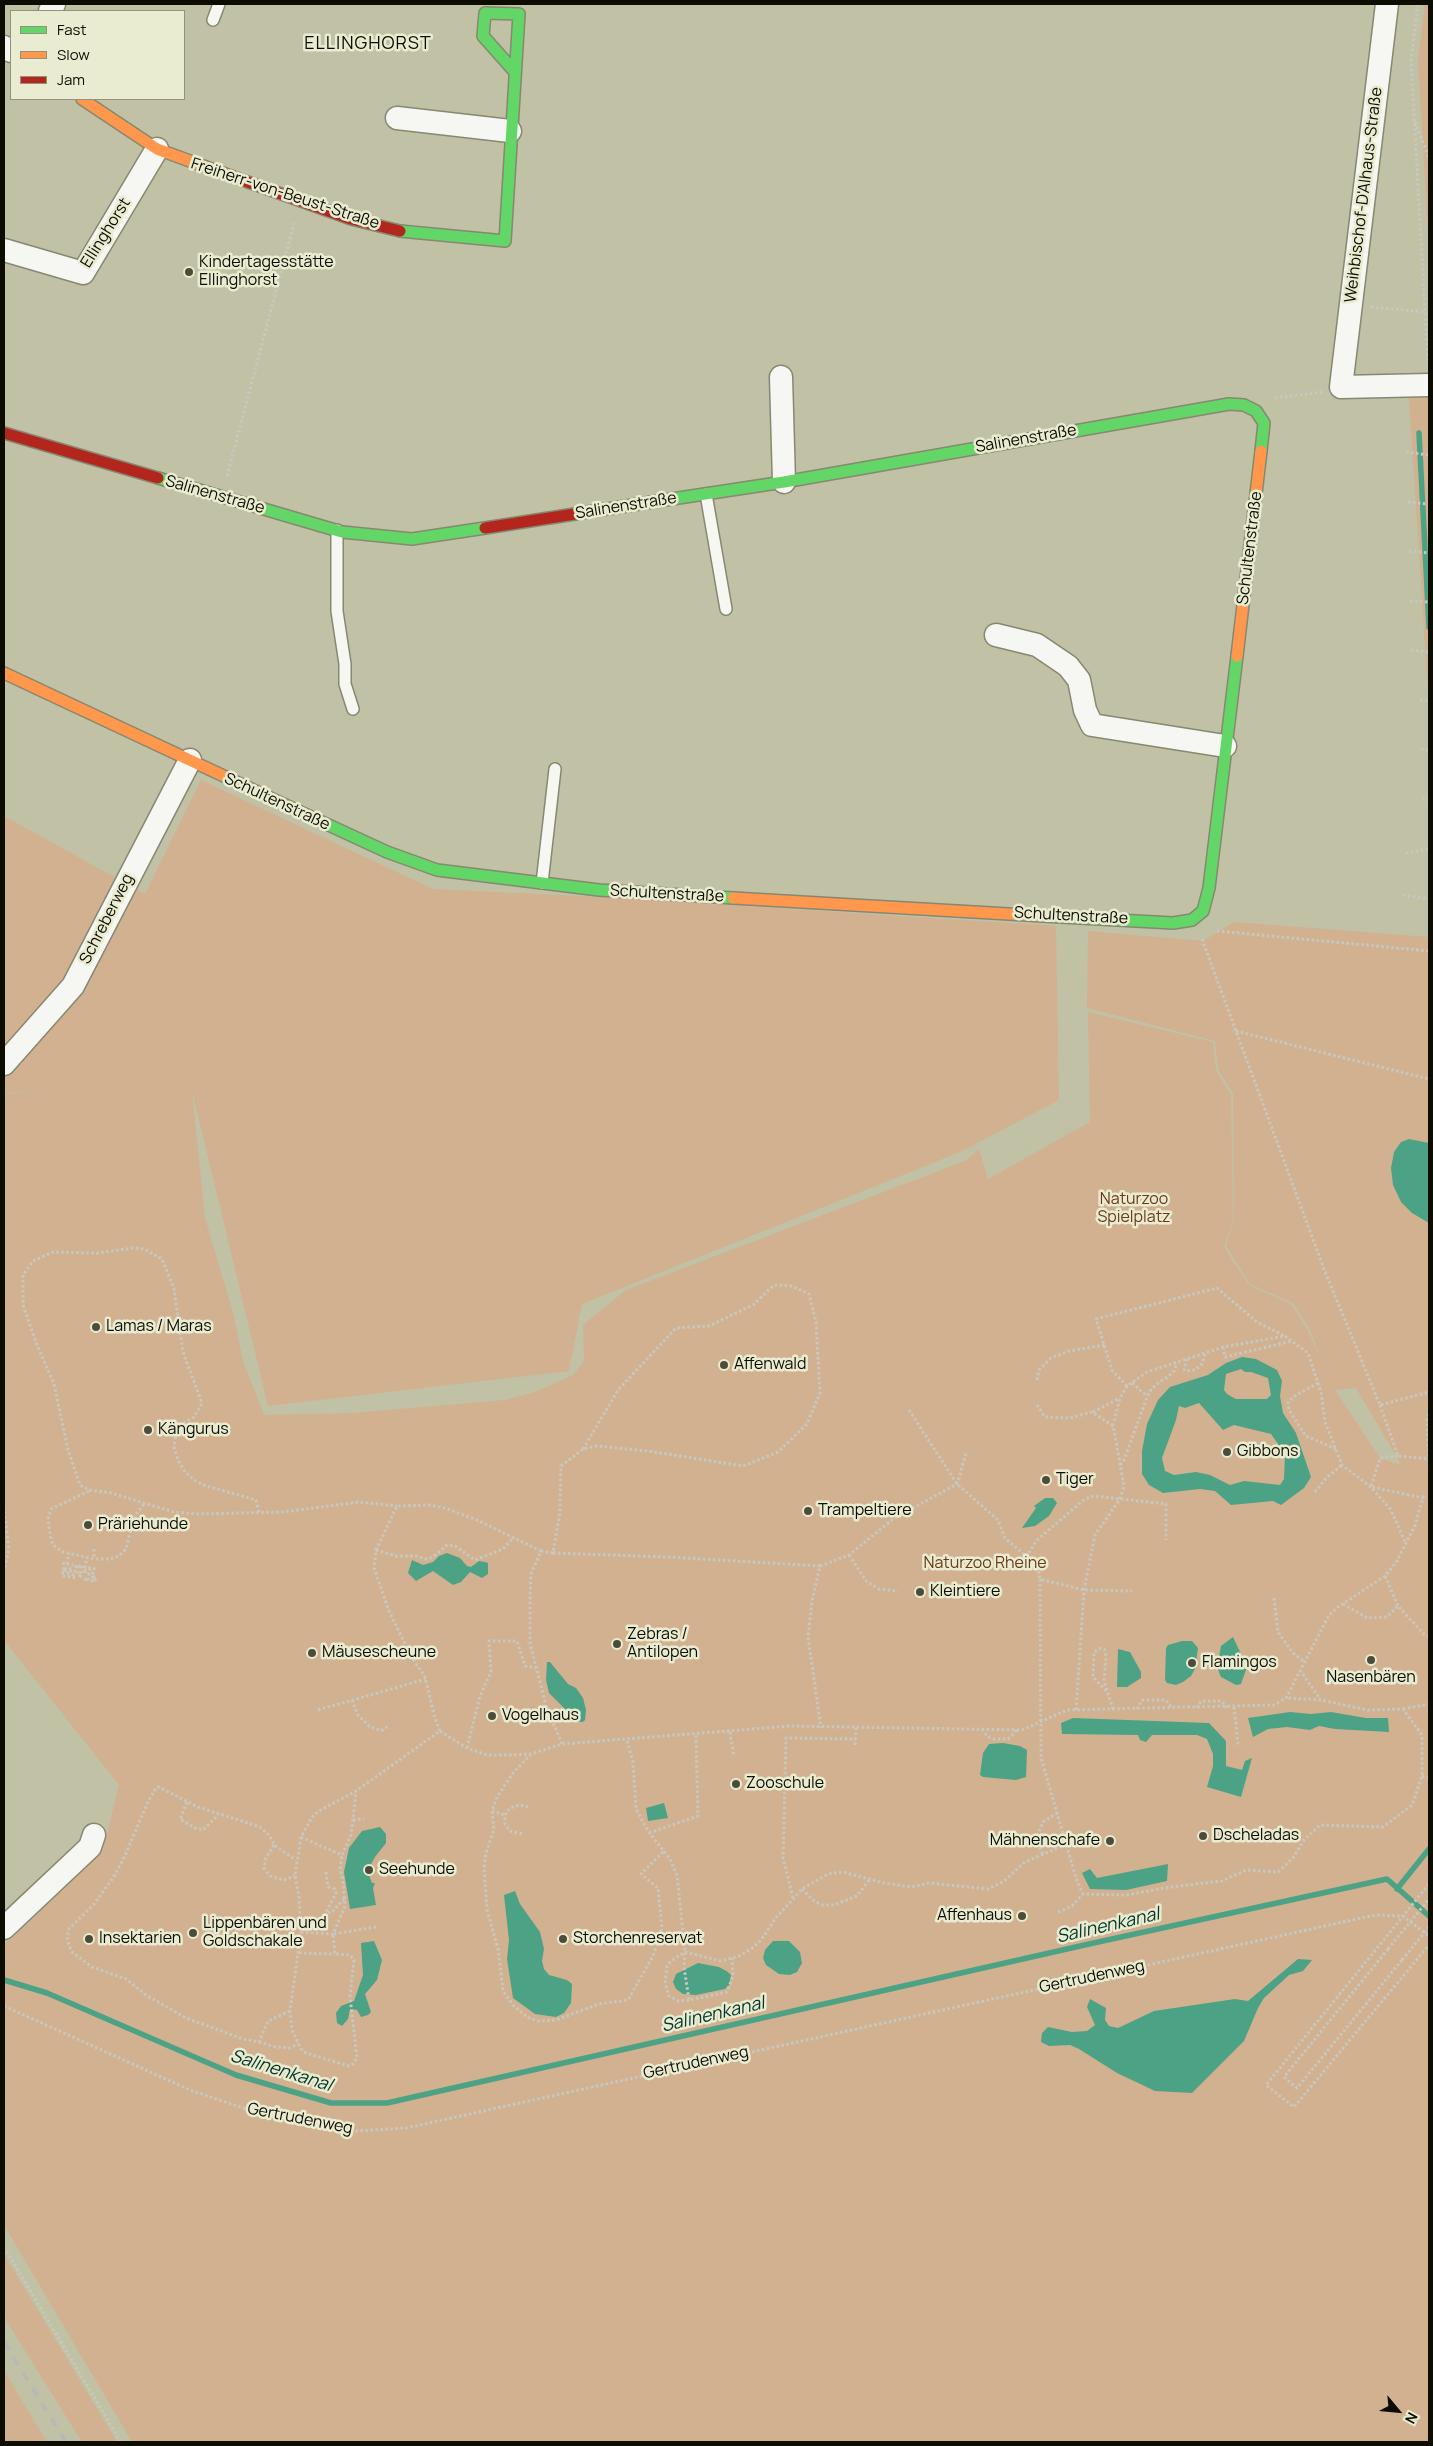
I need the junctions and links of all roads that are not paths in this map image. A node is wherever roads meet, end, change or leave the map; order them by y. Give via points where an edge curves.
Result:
1 (219, 4) edge
2 (1387, 4) edge
3 (214, 20) dead end
4 (515, 72) junction
5 (84, 100) edge
6 (397, 118) dead end
7 (510, 131) junction
8 (157, 149) junction
9 (4, 250) edge
10 (781, 377) dead end
11 (1429, 385) edge
12 (1256, 411) joint
13 (4, 433) edge
14 (784, 482) junction
15 (706, 494) junction
16 (337, 530) junction
17 (726, 609) dead end
18 (996, 635) dead end
19 (4, 673) edge
20 (353, 709) dead end
21 (1225, 746) junction
22 (190, 760) junction
23 (554, 769) dead end
24 (542, 883) junction
25 (4, 1064) edge
26 (94, 1835) dead end
27 (4, 1928) edge

1 - 3 lane
2 - 11 street, Weihbischof-D'Alhaus-Straße via 1341,387
4 - 4 street via 519,14 485,13 483,36
4 - 7 street
5 - 8 street, Freiherr-von-Beust-Straße
6 - 7 street
7 - 8 street, Freiherr-von-Beust-Straße via 505,240 405,232 351,219
8 - 9 street, Ellinghorst via 83,273
10 - 14 street
12 - 14 street, Salinenstraße via 1244,405 1230,404
12 - 21 street, Schultenstraße via 1264,423 1264,438
13 - 16 street, Salinenstraße
14 - 15 street, Salinenstraße
15 - 16 street, Salinenstraße via 412,540
15 - 17 lane
16 - 20 lane via 337,611 345,684
18 - 21 street via 1037,645 1068,666 1079,680 1085,710 1092,725
19 - 22 street, Schultenstraße
21 - 24 street, Schultenstraße via 1209,888 1206,901 1192,920 1173,922 609,891
22 - 24 street, Schultenstraße via 387,852 437,870
22 - 25 street, Schreberweg via 73,986
23 - 24 lane
26 - 27 street via 90,1847

